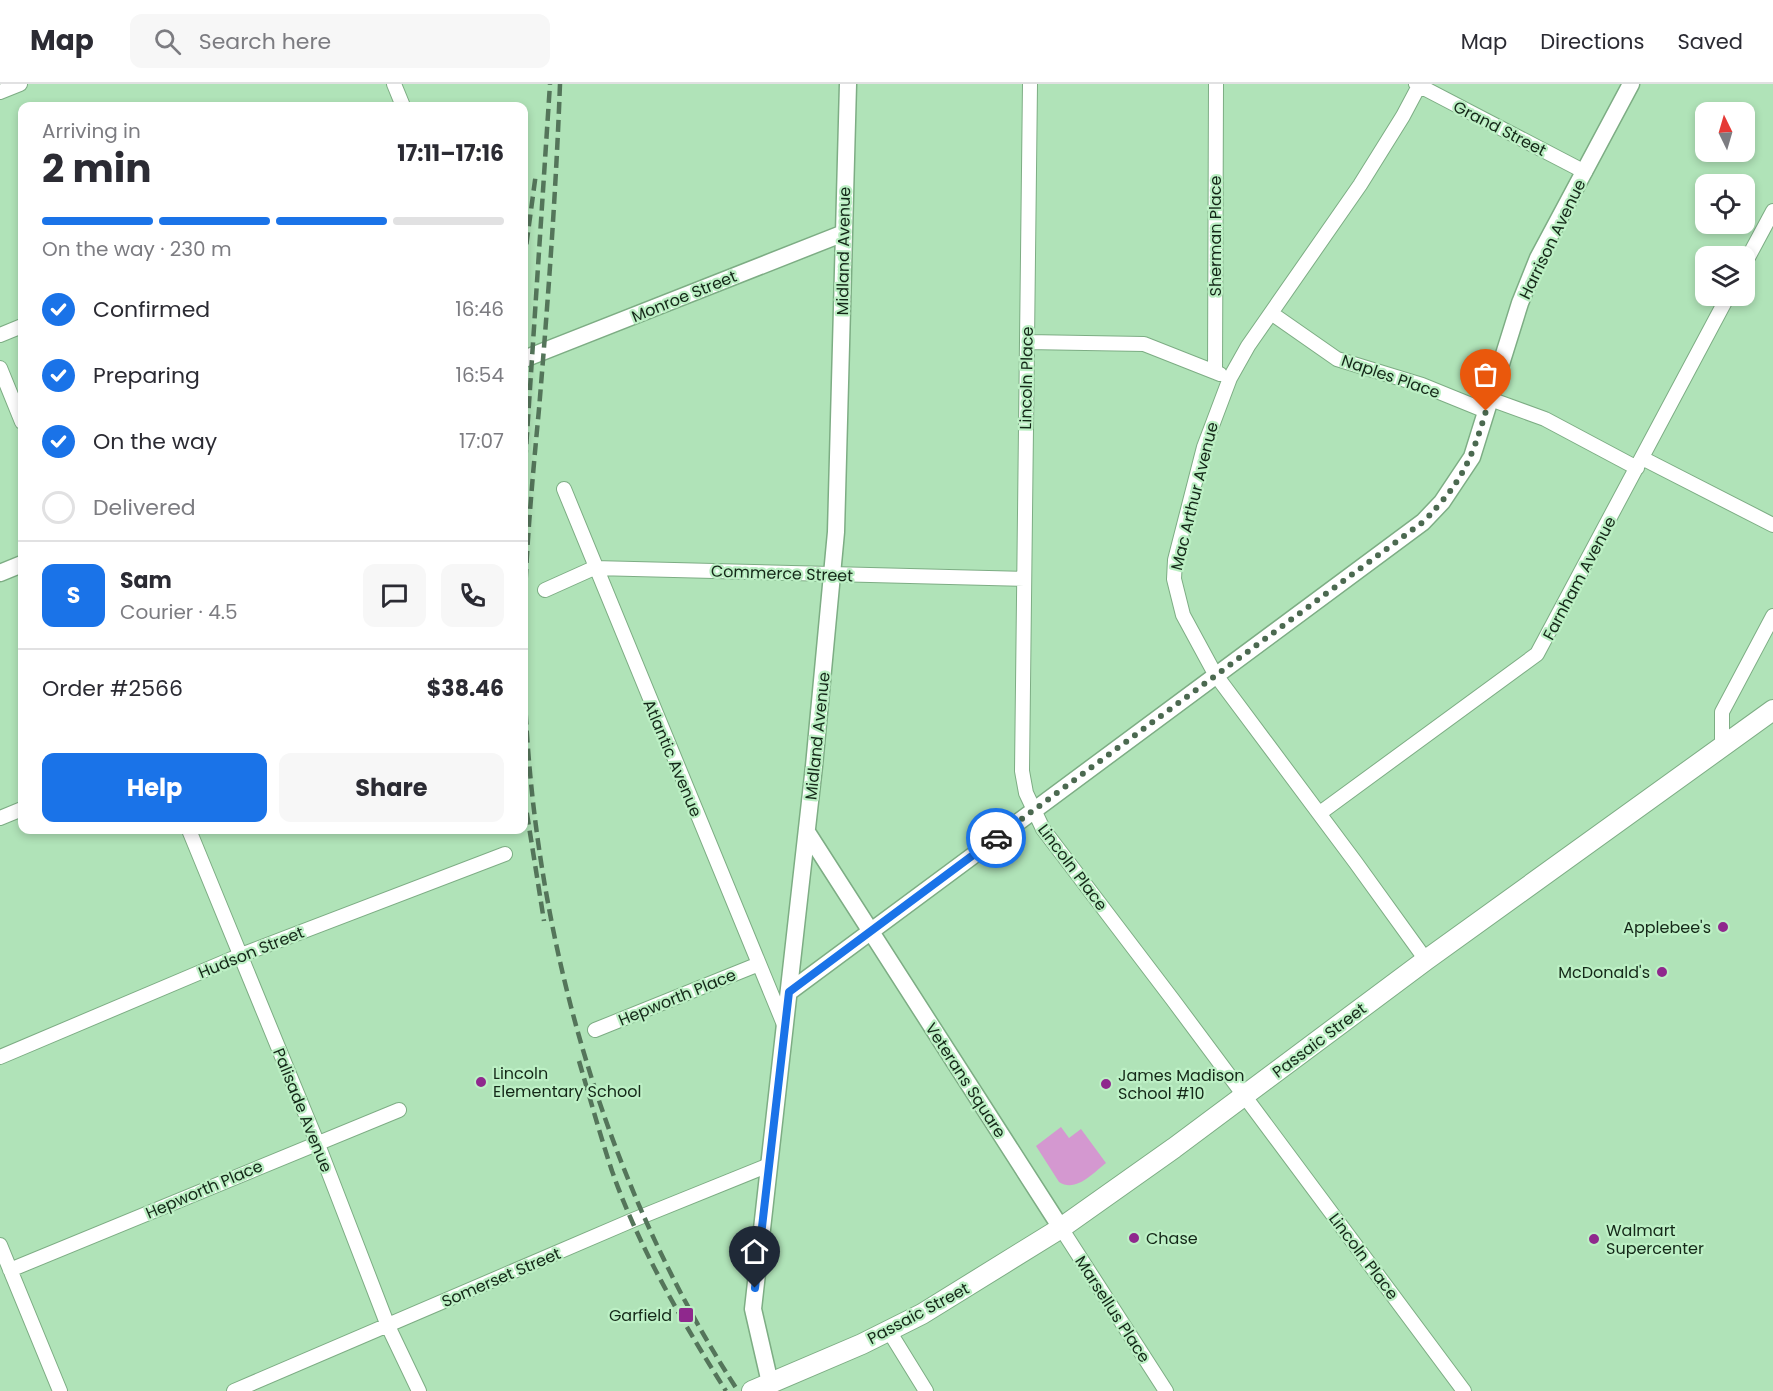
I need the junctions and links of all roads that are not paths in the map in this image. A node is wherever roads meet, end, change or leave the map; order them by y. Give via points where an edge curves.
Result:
1 (20, 84) edge
2 (394, 84) edge
3 (848, 84) edge
4 (1030, 84) edge
5 (1216, 84) edge
6 (1631, 84) edge
7 (1418, 85) edge
8 (0, 92) edge
9 (401, 102) edge
10 (1585, 172) junction
11 (1773, 211) edge
12 (844, 233) junction
13 (1754, 246) edge
14 (1723, 306) edge
15 (1271, 313) junction
16 (18, 328) edge
17 (0, 335) edge
18 (1027, 342) junction
19 (528, 357) edge
20 (0, 368) edge
21 (1215, 372) junction
22 (1230, 378) junction
23 (1488, 405) junction
24 (18, 412) edge
25 (1640, 463) junction
26 (564, 489) dead end
27 (1773, 525) edge
28 (18, 566) edge
29 (594, 568) junction
30 (0, 573) edge
31 (832, 574) junction
32 (1024, 579) junction
33 (545, 590) dead end
34 (1773, 616) edge
35 (1215, 674) junction
36 (1773, 710) edge
37 (1722, 748) junction
38 (18, 811) edge
39 (1032, 811) junction
40 (1320, 813) junction
41 (0, 818) edge
42 (807, 832) junction
43 (191, 834) edge
44 (505, 854) dead end
45 (871, 931) junction
46 (240, 956) junction
47 (1426, 960) junction
48 (759, 964) junction
49 (789, 992) junction
50 (785, 1026) junction
51 (595, 1030) dead end
52 (0, 1057) edge
53 (1244, 1095) junction
54 (399, 1110) dead end
55 (316, 1142) junction
56 (769, 1165) junction
57 (1061, 1228) junction
58 (0, 1245) edge
59 (10, 1270) junction
60 (388, 1326) junction
61 (889, 1331) junction
62 (761, 1387) edge
63 (60, 1391) edge
64 (234, 1391) edge
65 (419, 1391) edge
66 (926, 1391) edge
67 (1166, 1391) edge
68 (1464, 1391) edge

1 - 8 street
2 - 9 street
3 - 12 street, Midland Avenue
4 - 18 street, Lincoln Place
5 - 21 street, Sherman Place
6 - 10 street, Harrison Avenue
7 - 10 street, Grand Street
7 - 15 street, Mac Arthur Avenue via 1360,184
10 - 23 street, Harrison Avenue via 1538,258
11 - 13 street
12 - 19 street, Monroe Street
12 - 31 street, Midland Avenue
14 - 25 street, Farnham Avenue
15 - 22 street, Mac Arthur Avenue
15 - 23 street, Naples Place via 1337,359
16 - 17 street
18 - 21 street via 1144,344
18 - 32 street, Lincoln Place
20 - 24 street
21 - 22 street
22 - 35 street, Mac Arthur Avenue via 1204,447 1175,560 1174,579 1183,615
23 - 25 street, Naples Place via 1545,419
23 - 35 street, Harrison Avenue via 1472,457 1461,477 1423,522
25 - 27 street, Naples Place
25 - 40 street, Farnham Avenue via 1537,654
26 - 29 street, Atlantic Avenue
28 - 30 street
29 - 31 street, Commerce Street
29 - 33 street, Commerce Street
29 - 48 street, Atlantic Avenue
31 - 32 street, Commerce Street
31 - 42 street, Midland Avenue
32 - 39 street, Lincoln Place via 1022,771
34 - 37 street via 1722,712
35 - 39 street, Harrison Avenue
35 - 40 street, Mac Arthur Avenue
36 - 37 main road, Passaic Street
37 - 47 main road, Passaic Street
38 - 41 street
39 - 45 street, Harrison Avenue
39 - 53 street, Lincoln Place
40 - 47 street, Mac Arthur Avenue
42 - 45 street, Veterans Square
42 - 49 street, Midland Avenue
43 - 46 street, Palisade Avenue
44 - 46 street, Hudson Street
45 - 49 street
45 - 57 street, Veterans Square
46 - 52 street, Hudson Street
46 - 55 street, Palisade Avenue
47 - 53 main road, Passaic Street
48 - 50 street, Atlantic Avenue
48 - 51 street, Hepworth Place
49 - 50 street, Midland Avenue
50 - 56 street, Midland Avenue
53 - 57 main road, Passaic Street
53 - 68 street, Lincoln Place
54 - 55 street, Hepworth Place
55 - 59 street, Hepworth Place
55 - 60 street, Palisade Avenue
56 - 60 street, Somerset Street
56 - 62 street, Midland Avenue via 753,1309
57 - 61 main road, Passaic Street
57 - 67 street, Marsellus Place
58 - 59 street
59 - 63 street
60 - 64 street, Somerset Street
60 - 65 street, Palisade Avenue
61 - 62 main road, Passaic Street
61 - 66 street

